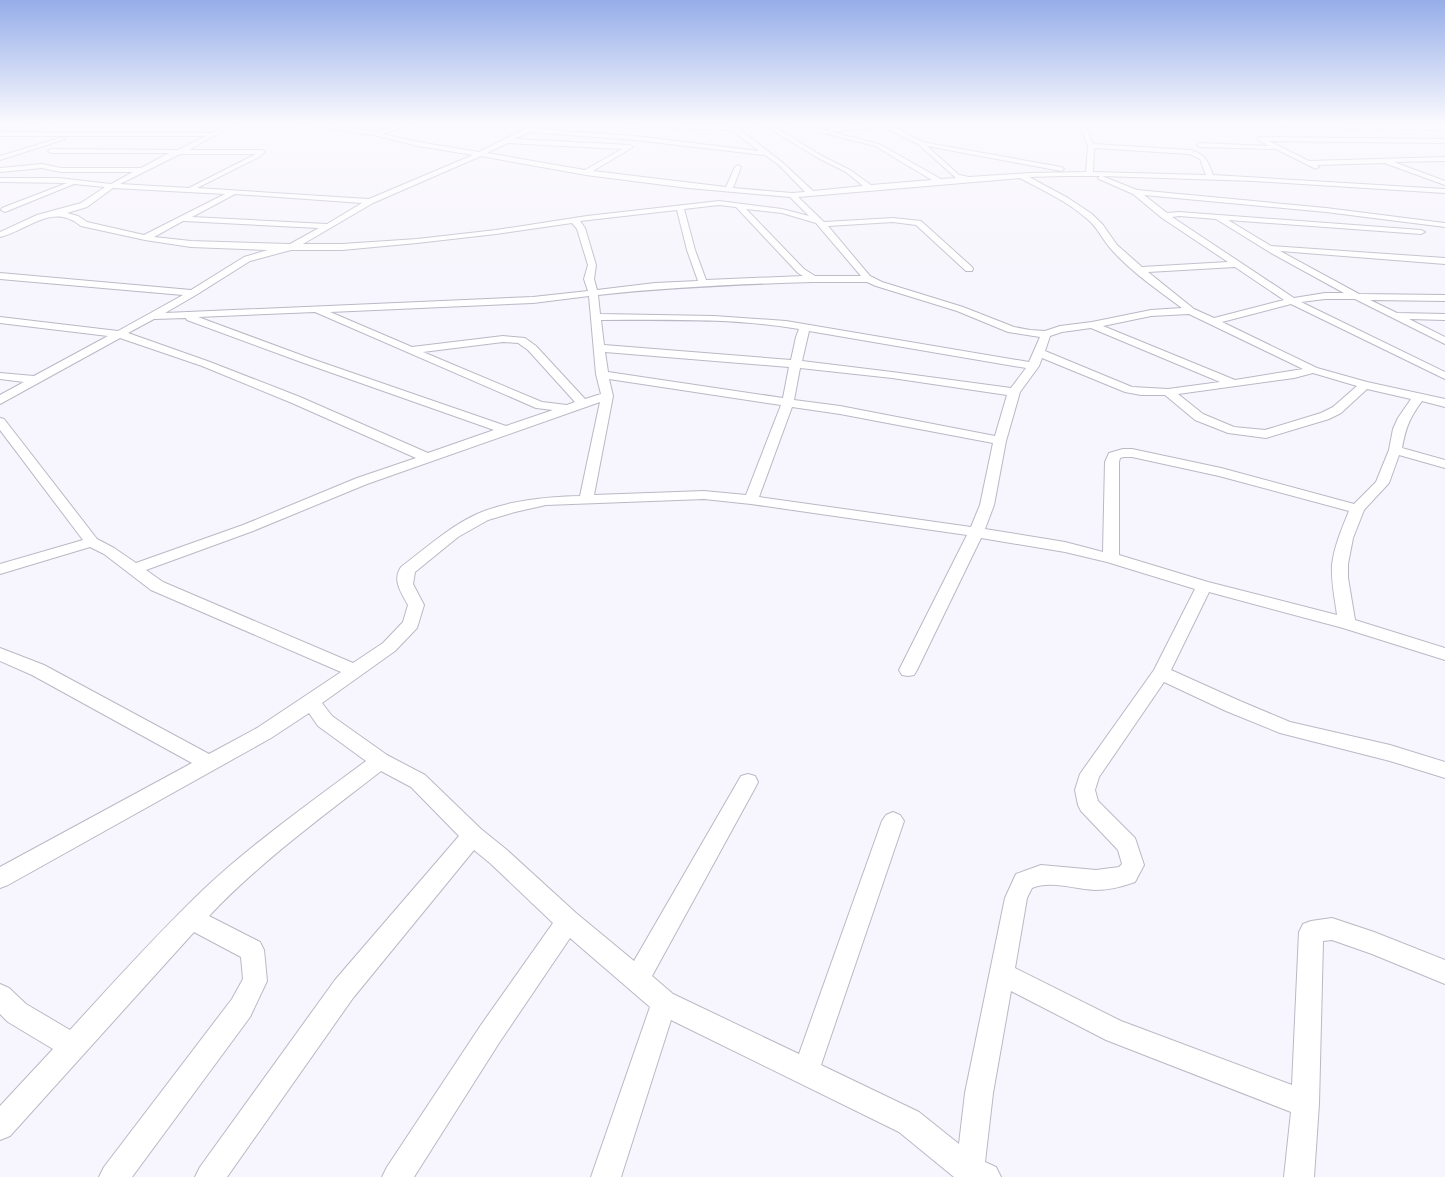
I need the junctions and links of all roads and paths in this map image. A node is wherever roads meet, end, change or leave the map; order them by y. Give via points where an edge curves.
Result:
1 (130, 177) edge
2 (215, 177) edge
3 (426, 177) edge
4 (619, 177) edge
5 (734, 177) edge
6 (795, 177) edge
7 (856, 177) edge
8 (932, 177) edge
9 (1018, 177) joint
10 (1097, 177) edge
11 (1168, 177) edge
12 (1428, 177) edge
13 (960, 178) joint
14 (1211, 178) joint
15 (1335, 178) dead end
16 (0, 180) edge
17 (33, 180) junction
18 (941, 182) junction
19 (75, 183) junction
20 (1445, 183) edge
21 (1349, 185) junction
22 (0, 186) edge
23 (112, 186) junction
24 (870, 188) junction
25 (191, 189) junction
26 (729, 190) junction
27 (1445, 191) edge
28 (234, 192) junction
29 (1136, 192) junction
30 (811, 193) junction
31 (778, 194) junction
32 (792, 195) junction
33 (370, 201) junction
34 (719, 203) junction
35 (738, 205) junction
36 (680, 208) junction
37 (3, 209) edge
38 (1158, 210) junction
39 (58, 213) junction
40 (1179, 214) junction
41 (1165, 216) junction
42 (1216, 217) junction
43 (184, 219) junction
44 (574, 220) junction
45 (820, 223) junction
46 (1445, 225) edge
47 (328, 226) junction
48 (1430, 233) dead end
49 (0, 235) edge
50 (145, 238) junction
51 (296, 246) junction
52 (1267, 248) junction
53 (1445, 262) edge
54 (1236, 264) junction
55 (969, 269) dead end
56 (1140, 270) junction
57 (0, 276) edge
58 (813, 278) junction
59 (870, 279) junction
60 (703, 283) junction
61 (193, 293) junction
62 (593, 293) junction
63 (1356, 296) junction
64 (1445, 298) edge
65 (1292, 301) junction
66 (315, 308) junction
67 (1191, 312) junction
68 (184, 315) junction
69 (153, 316) junction
70 (1394, 316) junction
71 (595, 317) junction
72 (1445, 317) edge
73 (0, 320) edge
74 (1212, 322) junction
75 (1092, 325) junction
76 (806, 328) junction
77 (120, 334) junction
78 (1046, 334) junction
79 (1444, 340) edge
80 (599, 348) junction
81 (411, 350) junction
82 (1038, 352) junction
83 (796, 364) junction
84 (1033, 366) junction
85 (1313, 370) junction
86 (0, 376) edge
87 (1445, 376) edge
88 (36, 380) junction
89 (1234, 384) junction
90 (604, 385) junction
91 (1365, 385) junction
92 (0, 386) edge
93 (24, 386) junction
94 (1014, 392) junction
95 (1168, 392) junction
96 (1418, 398) junction
97 (0, 400) edge
98 (788, 401) junction
99 (583, 403) junction
100 (1445, 403) edge
101 (540, 412) junction
102 (0, 422) edge
103 (506, 430) junction
104 (1000, 441) junction
105 (1395, 450) junction
106 (428, 458) junction
107 (1445, 464) edge
108 (586, 498) junction
109 (751, 500) junction
110 (1357, 509) junction
111 (976, 533) junction
112 (92, 542) junction
113 (1111, 558) junction
114 (0, 569) edge
115 (134, 569) junction
116 (1204, 586) junction
117 (1347, 623) junction
118 (0, 654) edge
119 (1445, 654) edge
120 (908, 670) dead end
121 (355, 671) junction
122 (1161, 673) junction
123 (311, 702) junction
124 (380, 761) junction
125 (209, 763) junction
126 (1445, 770) edge
127 (748, 782) dead end
128 (893, 821) dead end
129 (473, 836) junction
130 (0, 878) edge
131 (191, 919) junction
132 (568, 921) junction
133 (1445, 972) edge
134 (1002, 974) junction
135 (637, 979) junction
136 (0, 997) edge
137 (664, 1003) junction
138 (73, 1046) junction
139 (806, 1071) junction
140 (1305, 1104) junction
141 (0, 1126) edge
142 (975, 1175) edge
143 (114, 1177) edge
144 (210, 1177) edge
145 (397, 1177) edge
146 (606, 1177) edge
147 (1299, 1177) edge

1 - 23 street
2 - 25 street
3 - 33 street
4 - 26 street
5 - 26 street
6 - 30 street
7 - 24 street
8 - 18 street
9 - 13 street via 973,180
9 - 56 street via 1065,200 1089,216 1114,247
10 - 29 street
11 - 14 street
12 - 20 street
13 - 18 street
14 - 21 street
15 - 21 street
16 - 17 street
17 - 19 street
17 - 22 street
18 - 24 street
19 - 23 street
19 - 37 street
21 - 27 street
23 - 25 street
23 - 39 street via 84,205
24 - 30 street
25 - 28 street
26 - 31 street
28 - 33 street
28 - 43 street
29 - 38 street
29 - 46 street via 1326,210
30 - 32 street
31 - 32 street
31 - 34 street
32 - 45 street
33 - 47 street
34 - 35 street
34 - 36 street
35 - 45 street via 782,211
35 - 58 street via 801,271
36 - 44 street
36 - 60 street
37 - 39 street
38 - 40 street
38 - 41 street
39 - 49 street
39 - 50 street via 74,217 84,224
40 - 41 street
40 - 42 street
41 - 54 street
42 - 48 street
42 - 52 street
43 - 47 street
43 - 50 street
44 - 51 street via 375,246
44 - 62 street via 581,228 592,265 589,279
45 - 55 street via 893,220 918,223
45 - 59 street
47 - 51 street
50 - 51 street via 191,244
51 - 61 street via 247,259
52 - 53 street
52 - 63 street
54 - 56 street
54 - 65 street
56 - 67 street
57 - 61 street
58 - 59 street
58 - 60 street
59 - 78 street via 960,309 1012,330
60 - 62 street
61 - 69 street
62 - 66 street via 533,300
62 - 71 street
63 - 64 street
63 - 65 street via 1325,296
63 - 70 street
65 - 74 street
65 - 87 street
66 - 68 street
66 - 81 street
67 - 74 street
67 - 75 street via 1151,313
68 - 69 street
68 - 103 street
69 - 77 street
70 - 72 street
70 - 79 street
71 - 76 street via 700,317 750,320
71 - 80 street
73 - 77 street
74 - 85 street
75 - 78 street via 1060,329
75 - 89 street
76 - 83 street via 801,337
76 - 84 street
77 - 88 street
77 - 106 street via 206,364 296,400
78 - 82 street
80 - 83 street
80 - 90 street
81 - 99 street via 503,339 521,340 532,348
81 - 101 street
82 - 84 street
82 - 95 street via 1129,390
83 - 94 street
83 - 98 street
84 - 94 street
85 - 89 street
85 - 91 street
86 - 88 street
88 - 93 street
89 - 95 street
90 - 98 street via 640,380
90 - 99 street
90 - 108 street
91 - 95 street via 1337,410 1325,416 1266,434 1232,430 1200,417
91 - 96 street
92 - 93 street
93 - 97 street
94 - 104 street
96 - 100 street
96 - 105 street via 1399,428
98 - 104 street
98 - 109 street
99 - 101 street via 570,408
101 - 103 street
102 - 112 street
103 - 106 street
104 - 111 street via 987,505
105 - 107 street
105 - 110 street via 1382,483
106 - 115 street
108 - 109 street via 704,495
108 - 121 street via 546,501 512,508 483,517 442,542 407,570 405,584 416,605 411,624 389,647
109 - 111 street
110 - 113 street via 1221,472 1123,453 1114,456 1112,462
110 - 117 street via 1340,564
111 - 113 street via 1065,547
111 - 120 street
112 - 114 street
112 - 115 street
113 - 116 street
115 - 121 street via 157,586
116 - 117 street
116 - 122 street
117 - 119 street
118 - 125 street via 38,670
121 - 123 street
122 - 126 street via 1287,728 1390,753
122 - 134 street via 1090,774 1085,790 1088,805 1127,845 1133,865 1127,875 1118,879 1074,879 1040,875 1024,881 1016,898
123 - 124 street via 325,720
123 - 125 street via 264,733
124 - 129 street via 418,781
124 - 131 street via 276,841 213,896
125 - 130 street
127 - 135 street
128 - 139 street
129 - 132 street
129 - 144 street via 344,989
131 - 138 street
131 - 143 street via 252,950 255,981 241,1008
132 - 135 street
132 - 145 street via 490,1034
133 - 140 street via 1332,929 1311,932
134 - 140 street via 1115,1031
134 - 142 street via 979,1092
135 - 137 street
136 - 138 street via 17,1013
137 - 139 street
137 - 146 street
138 - 141 street
139 - 142 street via 909,1122
140 - 147 street

